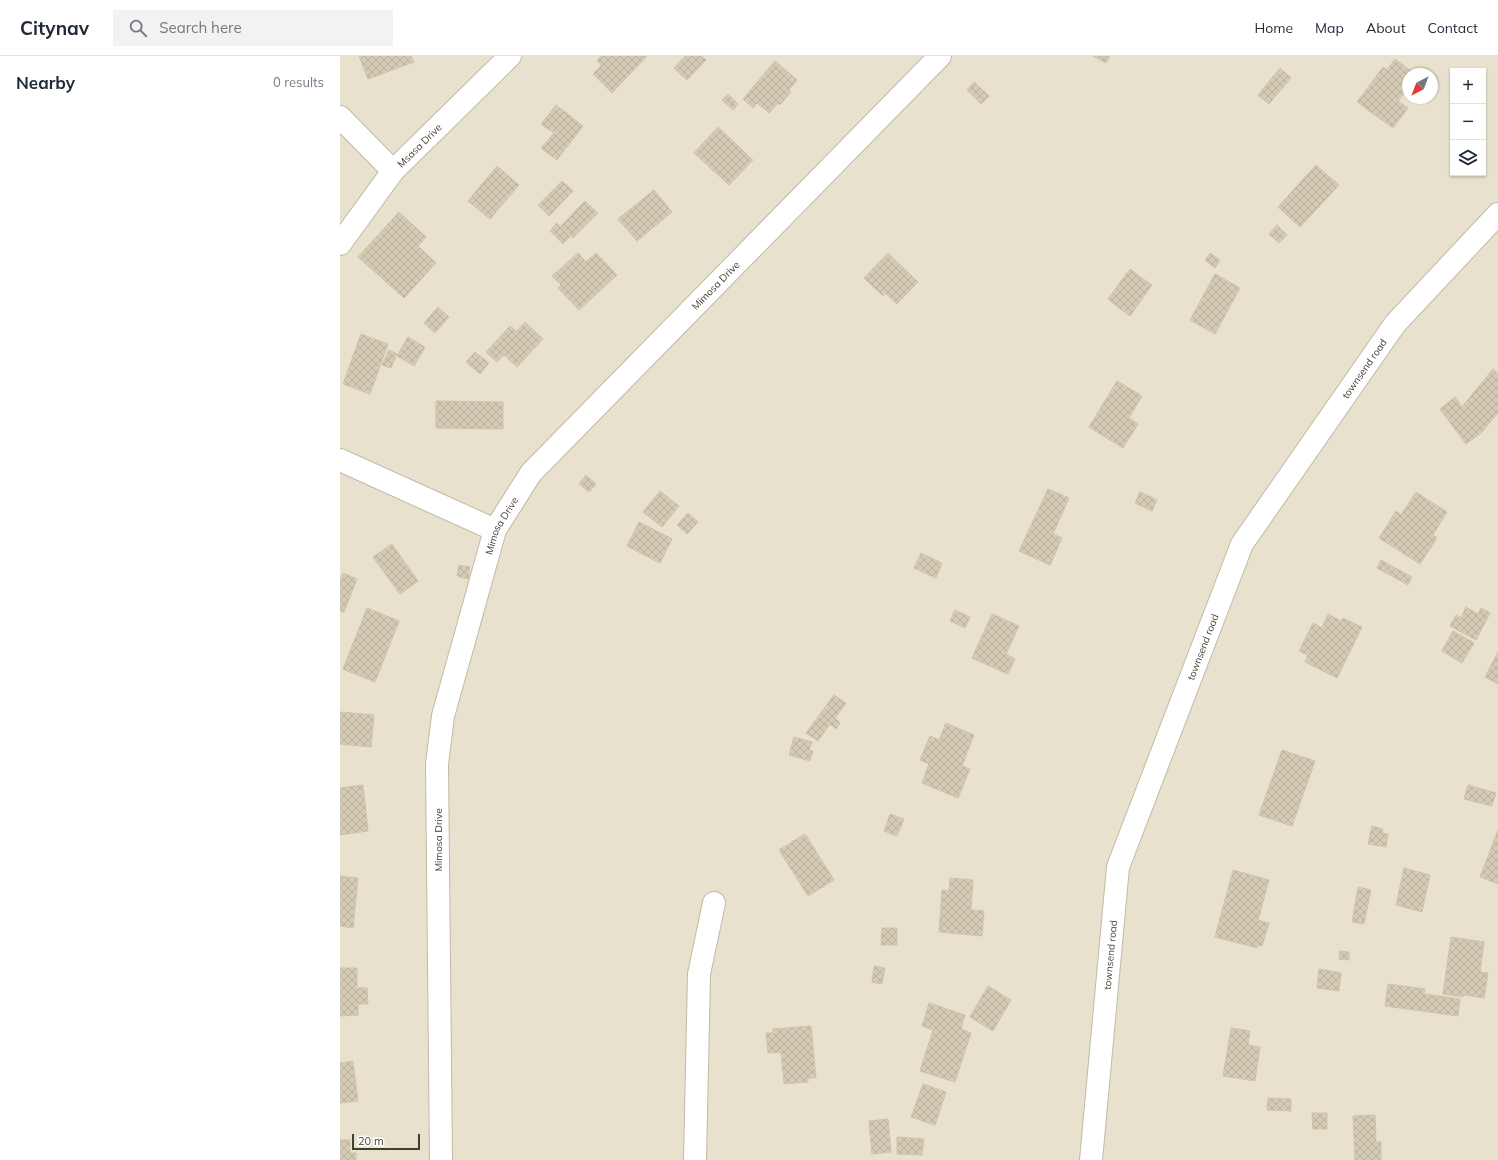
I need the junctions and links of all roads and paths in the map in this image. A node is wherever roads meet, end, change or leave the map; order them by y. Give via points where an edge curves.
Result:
1 (510, 56) edge
2 (940, 56) edge
3 (340, 118) edge
4 (393, 171) junction
5 (1498, 214) edge
6 (340, 244) edge
7 (340, 460) edge
8 (495, 530) junction
9 (714, 903) dead end
10 (440, 1160) edge
11 (695, 1160) edge
12 (1091, 1160) edge

1 - 4 street, Msasa Drive
2 - 8 street, Mimosa Drive via 531,472
3 - 4 street
4 - 6 street, Msasa Drive
5 - 12 street, townsend road via 1395,324 1242,544 1118,867
7 - 8 street
8 - 10 street, Mimosa Drive via 443,716 437,764
9 - 11 street via 699,974

